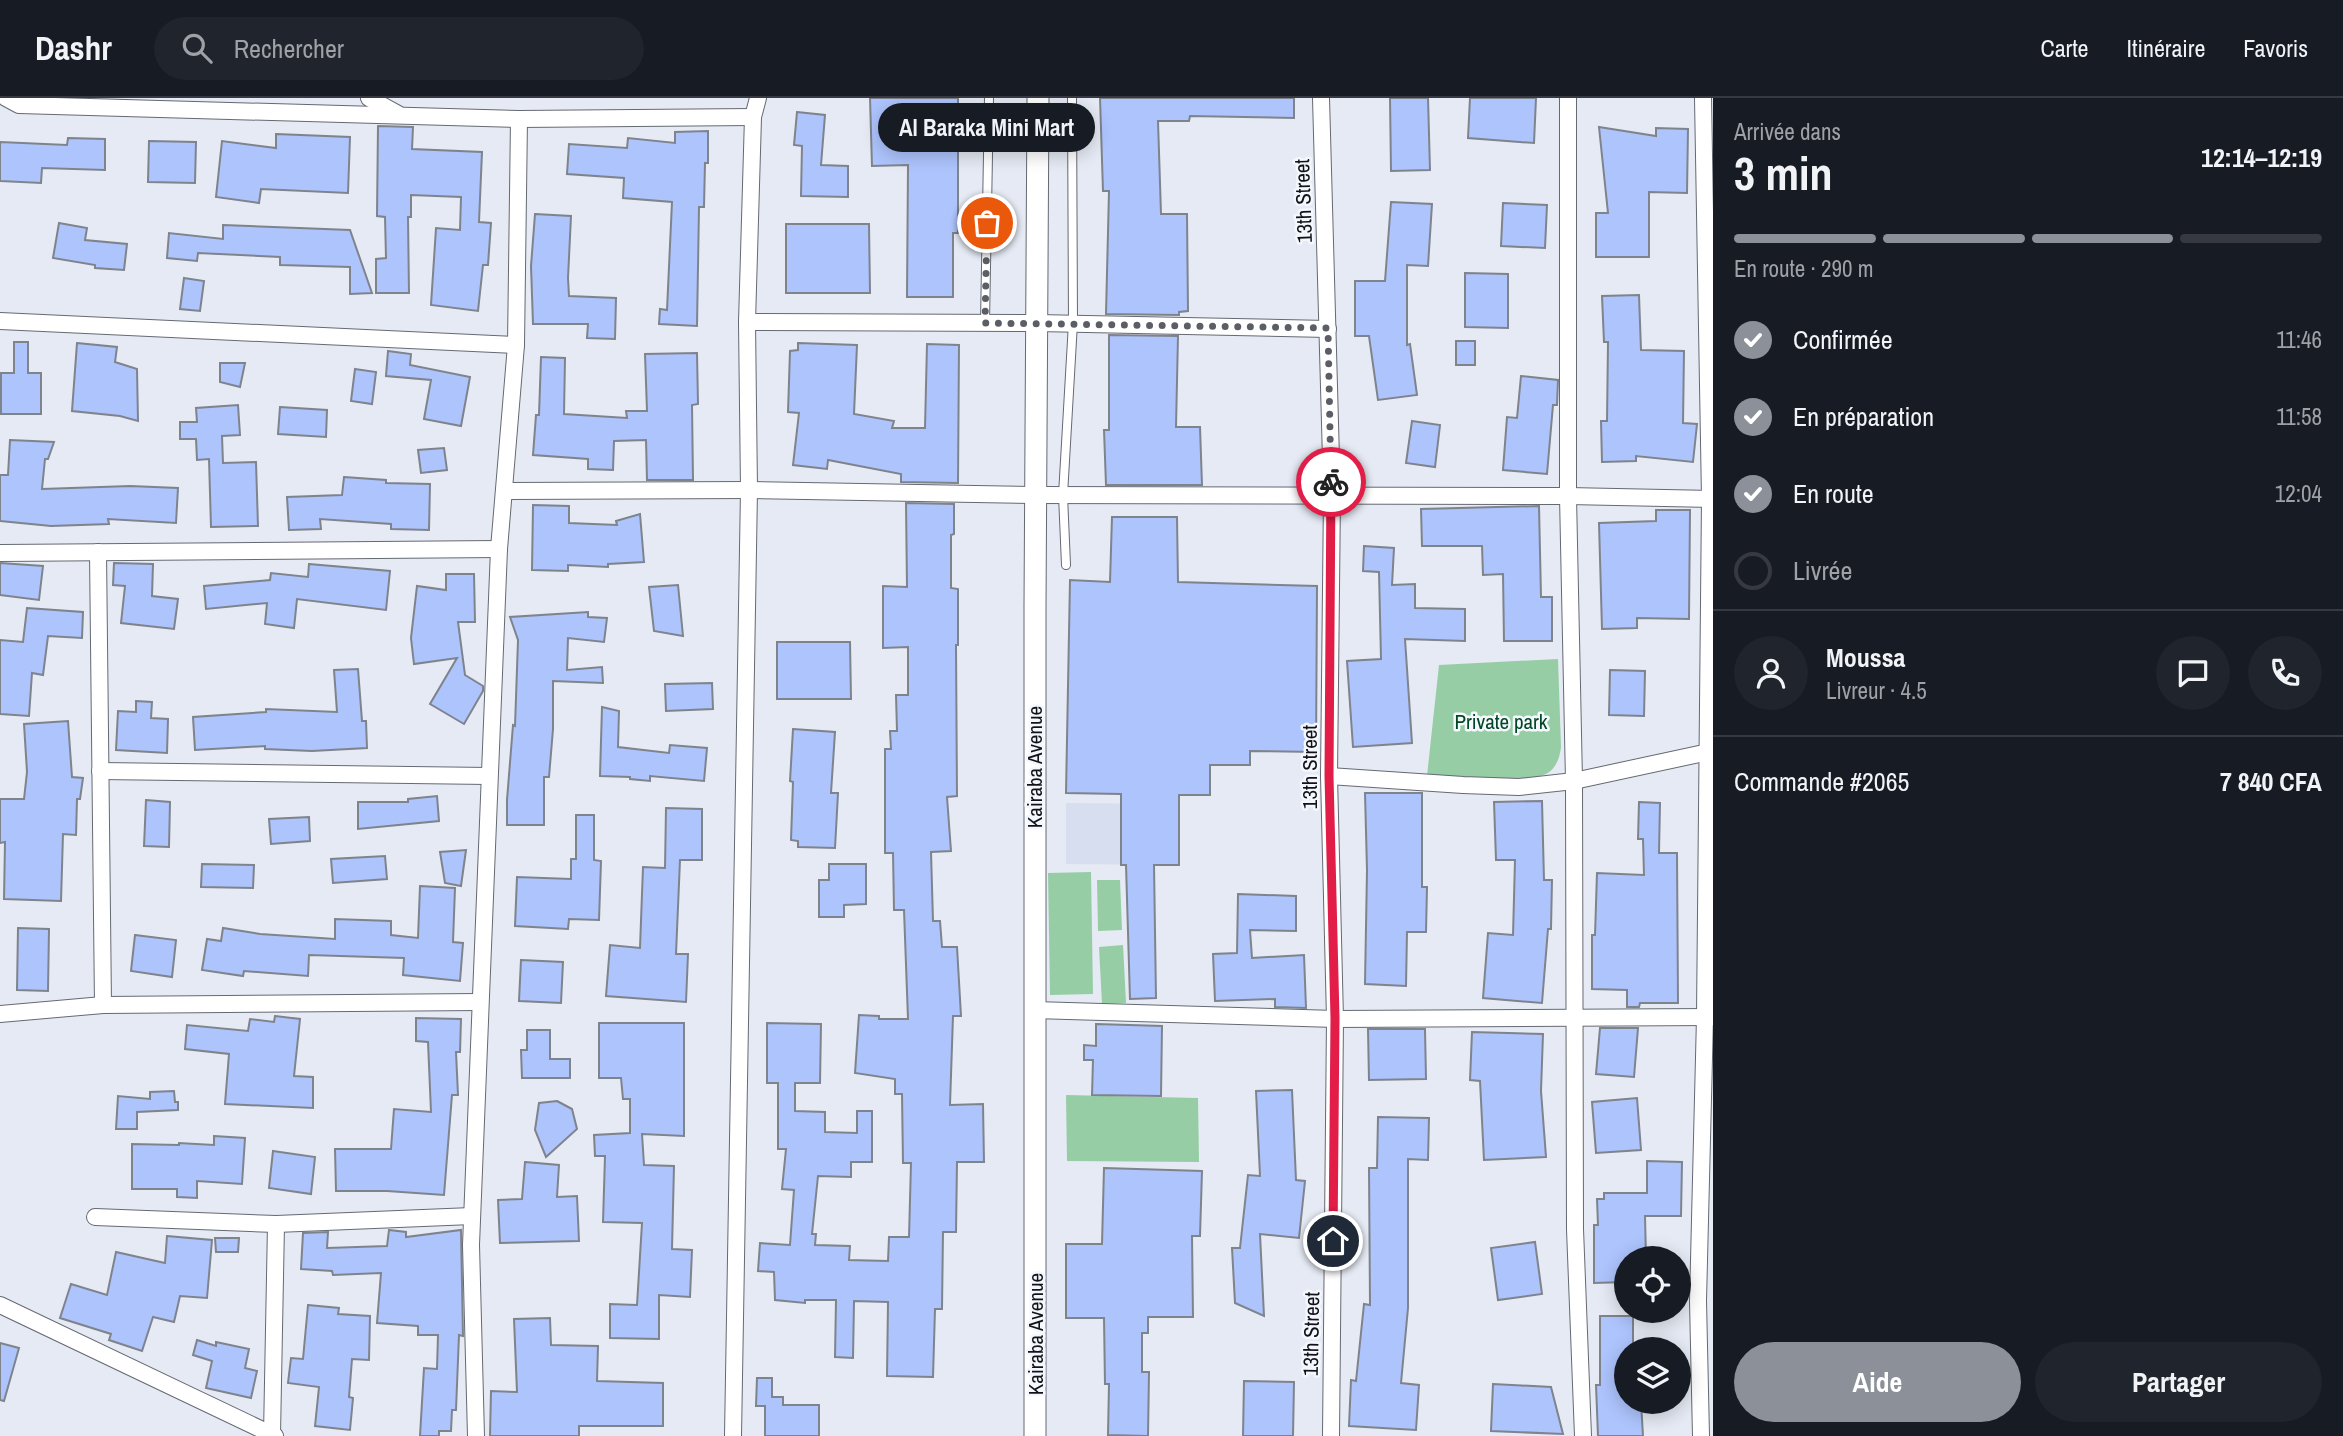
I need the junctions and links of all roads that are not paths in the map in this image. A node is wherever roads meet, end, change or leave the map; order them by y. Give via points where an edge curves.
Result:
1 (6, 98) edge
2 (237, 98) edge
3 (369, 98) edge
4 (758, 98) edge
5 (989, 98) edge
6 (1038, 98) edge
7 (1072, 98) edge
8 (1321, 98) edge
9 (1568, 98) edge
10 (1703, 98) edge
11 (223, 111) junction
12 (402, 116) junction
13 (753, 117) junction
14 (520, 119) junction
15 (0, 321) edge
16 (747, 322) junction
17 (985, 323) junction
18 (1037, 323) junction
19 (1073, 323) junction
20 (1328, 328) junction
21 (516, 345) junction
22 (749, 490) junction
23 (504, 491) junction
24 (1035, 495) junction
25 (1063, 495) junction
26 (1332, 495) junction
27 (1568, 496) junction
28 (1712, 499) edge
29 (499, 549) junction
30 (98, 552) junction
31 (0, 553) edge
32 (1066, 565) dead end
33 (1710, 751) edge
34 (100, 771) junction
35 (489, 776) junction
36 (1329, 776) junction
37 (1574, 780) junction
38 (480, 1002) junction
39 (103, 1005) junction
40 (1034, 1010) junction
41 (0, 1014) edge
42 (1709, 1017) edge
43 (1335, 1018) junction
44 (1576, 1019) junction
45 (472, 1216) junction
46 (95, 1217) dead end
47 (276, 1224) junction
48 (0, 1305) edge
49 (274, 1435) edge
50 (476, 1436) edge
51 (733, 1436) edge
52 (1035, 1436) edge
53 (1331, 1436) edge
54 (1583, 1436) edge
55 (1701, 1436) edge

1 - 11 street via 19,105
2 - 11 street
3 - 12 street
4 - 13 street
5 - 17 lane
6 - 18 street, Kairaba Avenue
7 - 19 lane
8 - 20 street, 13th Street
9 - 27 street
10 - 28 street
11 - 12 street
12 - 14 street
13 - 14 street
13 - 16 street
14 - 21 street
15 - 21 street
16 - 17 street
16 - 22 street
17 - 18 street
18 - 19 street
18 - 24 street, Kairaba Avenue
19 - 20 street
19 - 25 lane
20 - 26 street, 13th Street
21 - 23 street
22 - 23 street
22 - 24 street
22 - 51 street
23 - 29 street
24 - 25 street
24 - 40 street, Kairaba Avenue
25 - 26 street
25 - 32 lane
26 - 27 street
26 - 36 street, 13th Street
27 - 28 street
27 - 37 street
28 - 33 street
29 - 30 street
29 - 35 street
30 - 31 street
30 - 34 street
33 - 37 street
33 - 42 street
34 - 35 street
34 - 39 street
35 - 38 street
36 - 37 street via 1520,787
36 - 43 street, 13th Street
37 - 44 street
38 - 39 street
38 - 45 street
39 - 41 street
40 - 43 street
40 - 52 street, Kairaba Avenue
42 - 44 street
42 - 55 street via 1698,1301
43 - 44 street
43 - 53 street, 13th Street
44 - 54 street via 1575,1229
45 - 47 street
45 - 50 street
46 - 47 street
47 - 49 street
48 - 49 street

